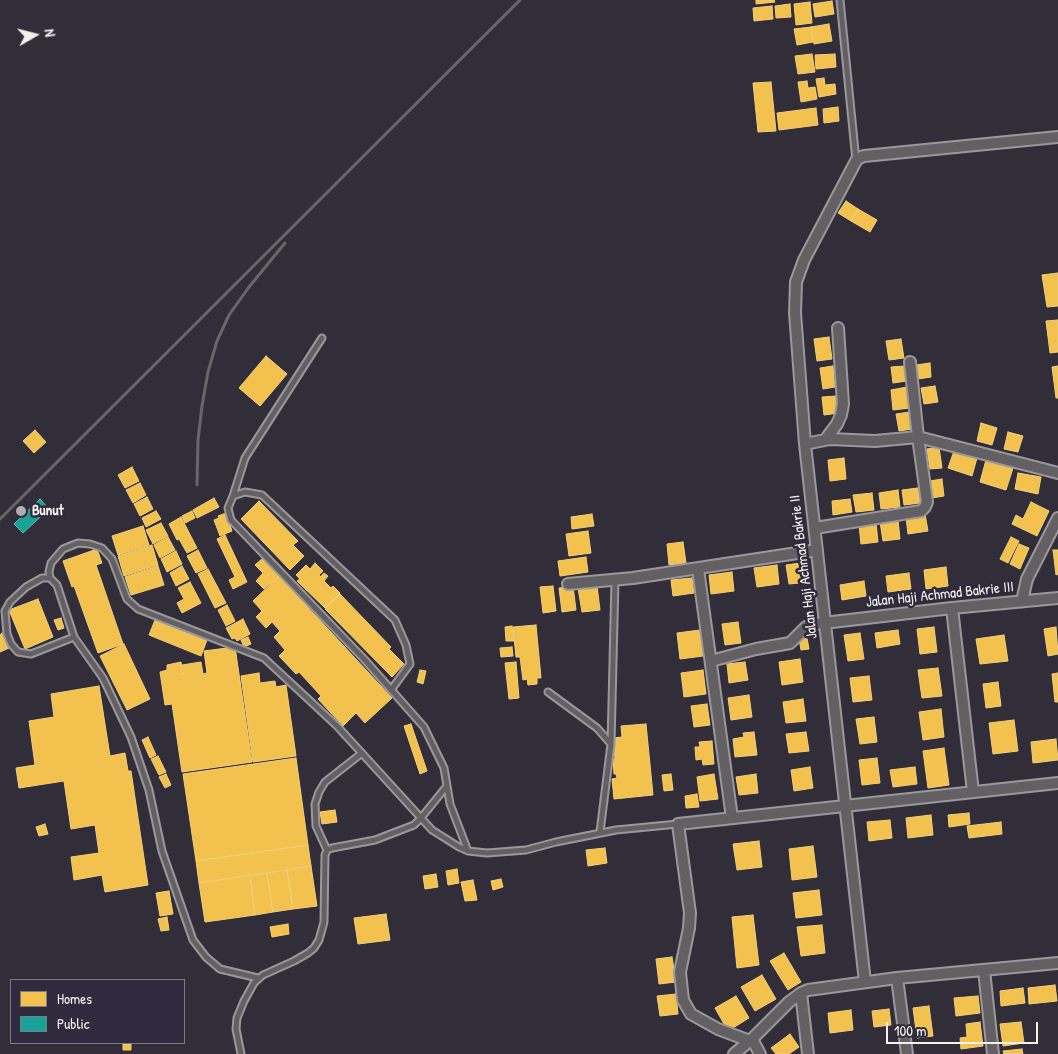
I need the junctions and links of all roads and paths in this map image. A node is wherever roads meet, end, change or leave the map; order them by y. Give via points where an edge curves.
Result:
1 (840, 0) edge
2 (1058, 137) edge
3 (856, 161) junction
4 (838, 328) dead end
5 (322, 338) dead end
6 (910, 362) dead end
7 (918, 437) junction
8 (825, 440) junction
9 (805, 444) junction
10 (1058, 473) edge
11 (233, 496) junction
12 (1058, 518) edge
13 (815, 528) junction
14 (817, 550) junction
15 (698, 569) junction
16 (50, 578) junction
17 (615, 580) junction
18 (568, 584) dead end
19 (1058, 598) edge
20 (1022, 601) junction
21 (952, 608) junction
22 (826, 623) junction
23 (74, 637) junction
24 (711, 661) junction
25 (392, 690) junction
26 (548, 692) dead end
27 (612, 744) junction
28 (362, 753) junction
29 (1058, 783) edge
30 (446, 787) junction
31 (973, 792) junction
32 (846, 805) junction
33 (421, 818) junction
34 (732, 818) junction
35 (678, 824) junction
36 (600, 832) junction
37 (327, 850) junction
38 (468, 851) junction
39 (1058, 964) edge
40 (984, 970) junction
41 (258, 978) junction
42 (897, 978) junction
43 (865, 982) junction
44 (801, 993) junction
45 (751, 1040) junction
46 (241, 1054) edge
47 (734, 1054) edge
48 (760, 1054) edge
49 (808, 1054) edge
50 (907, 1054) edge
51 (993, 1054) edge

1 - 3 lane
2 - 3 street via 864,156
3 - 9 street, Jalan Haji Achmad Bakrie II via 804,260 796,282 795,313
4 - 8 street via 843,404 837,424
5 - 11 lane via 245,458
6 - 7 street
7 - 8 street via 875,441
7 - 10 street
7 - 13 street via 925,507
8 - 9 street
9 - 13 street, Jalan Haji Achmad Bakrie II
11 - 25 lane via 228,508 231,520
11 - 25 lane via 245,492 262,495 395,620 410,664
12 - 20 street via 1027,579
13 - 14 street, Jalan Haji Achmad Bakrie II
14 - 15 street
14 - 22 street, Jalan Haji Achmad Bakrie II
15 - 17 street
15 - 24 street
16 - 23 lane via 57,585
16 - 23 lane via 31,584 5,611 4,620 11,644 18,652 31,654
16 - 28 lane via 51,563 63,550 78,543 102,548 112,559 127,599 138,609 264,658
17 - 18 street
17 - 27 lane
19 - 20 street, Jalan Haji Achmad Bakrie III
20 - 21 street, Jalan Haji Achmad Bakrie III
21 - 22 street, Jalan Haji Achmad Bakrie III
21 - 31 street
22 - 24 street, Jalan Haji Achmad Bakrie III via 806,627 790,643
22 - 32 street, Jalan Haji Achmad Bakrie II
23 - 41 lane via 103,678 131,737 149,790 162,851 193,940 220,969
24 - 34 street
25 - 30 lane via 424,727 444,768
26 - 27 lane via 597,728
27 - 36 lane
28 - 33 lane
28 - 37 lane via 325,782 319,792 315,804 316,826
29 - 31 street
30 - 33 lane
30 - 38 lane
31 - 32 street
32 - 34 street
32 - 43 street, Jalan Haji Achmad Bakrie II
33 - 37 lane via 414,825 375,840
33 - 38 lane via 432,830
34 - 35 street
35 - 36 lane
35 - 45 street via 690,913 680,972 683,1000 690,1014 718,1029
36 - 38 lane via 526,850
37 - 41 lane via 324,922 319,940 308,953
39 - 40 street
40 - 42 street
40 - 51 street
41 - 46 lane via 238,1018 236,1029
42 - 43 street
42 - 50 street
43 - 44 street
44 - 45 street
44 - 49 street
45 - 47 street
45 - 48 street

